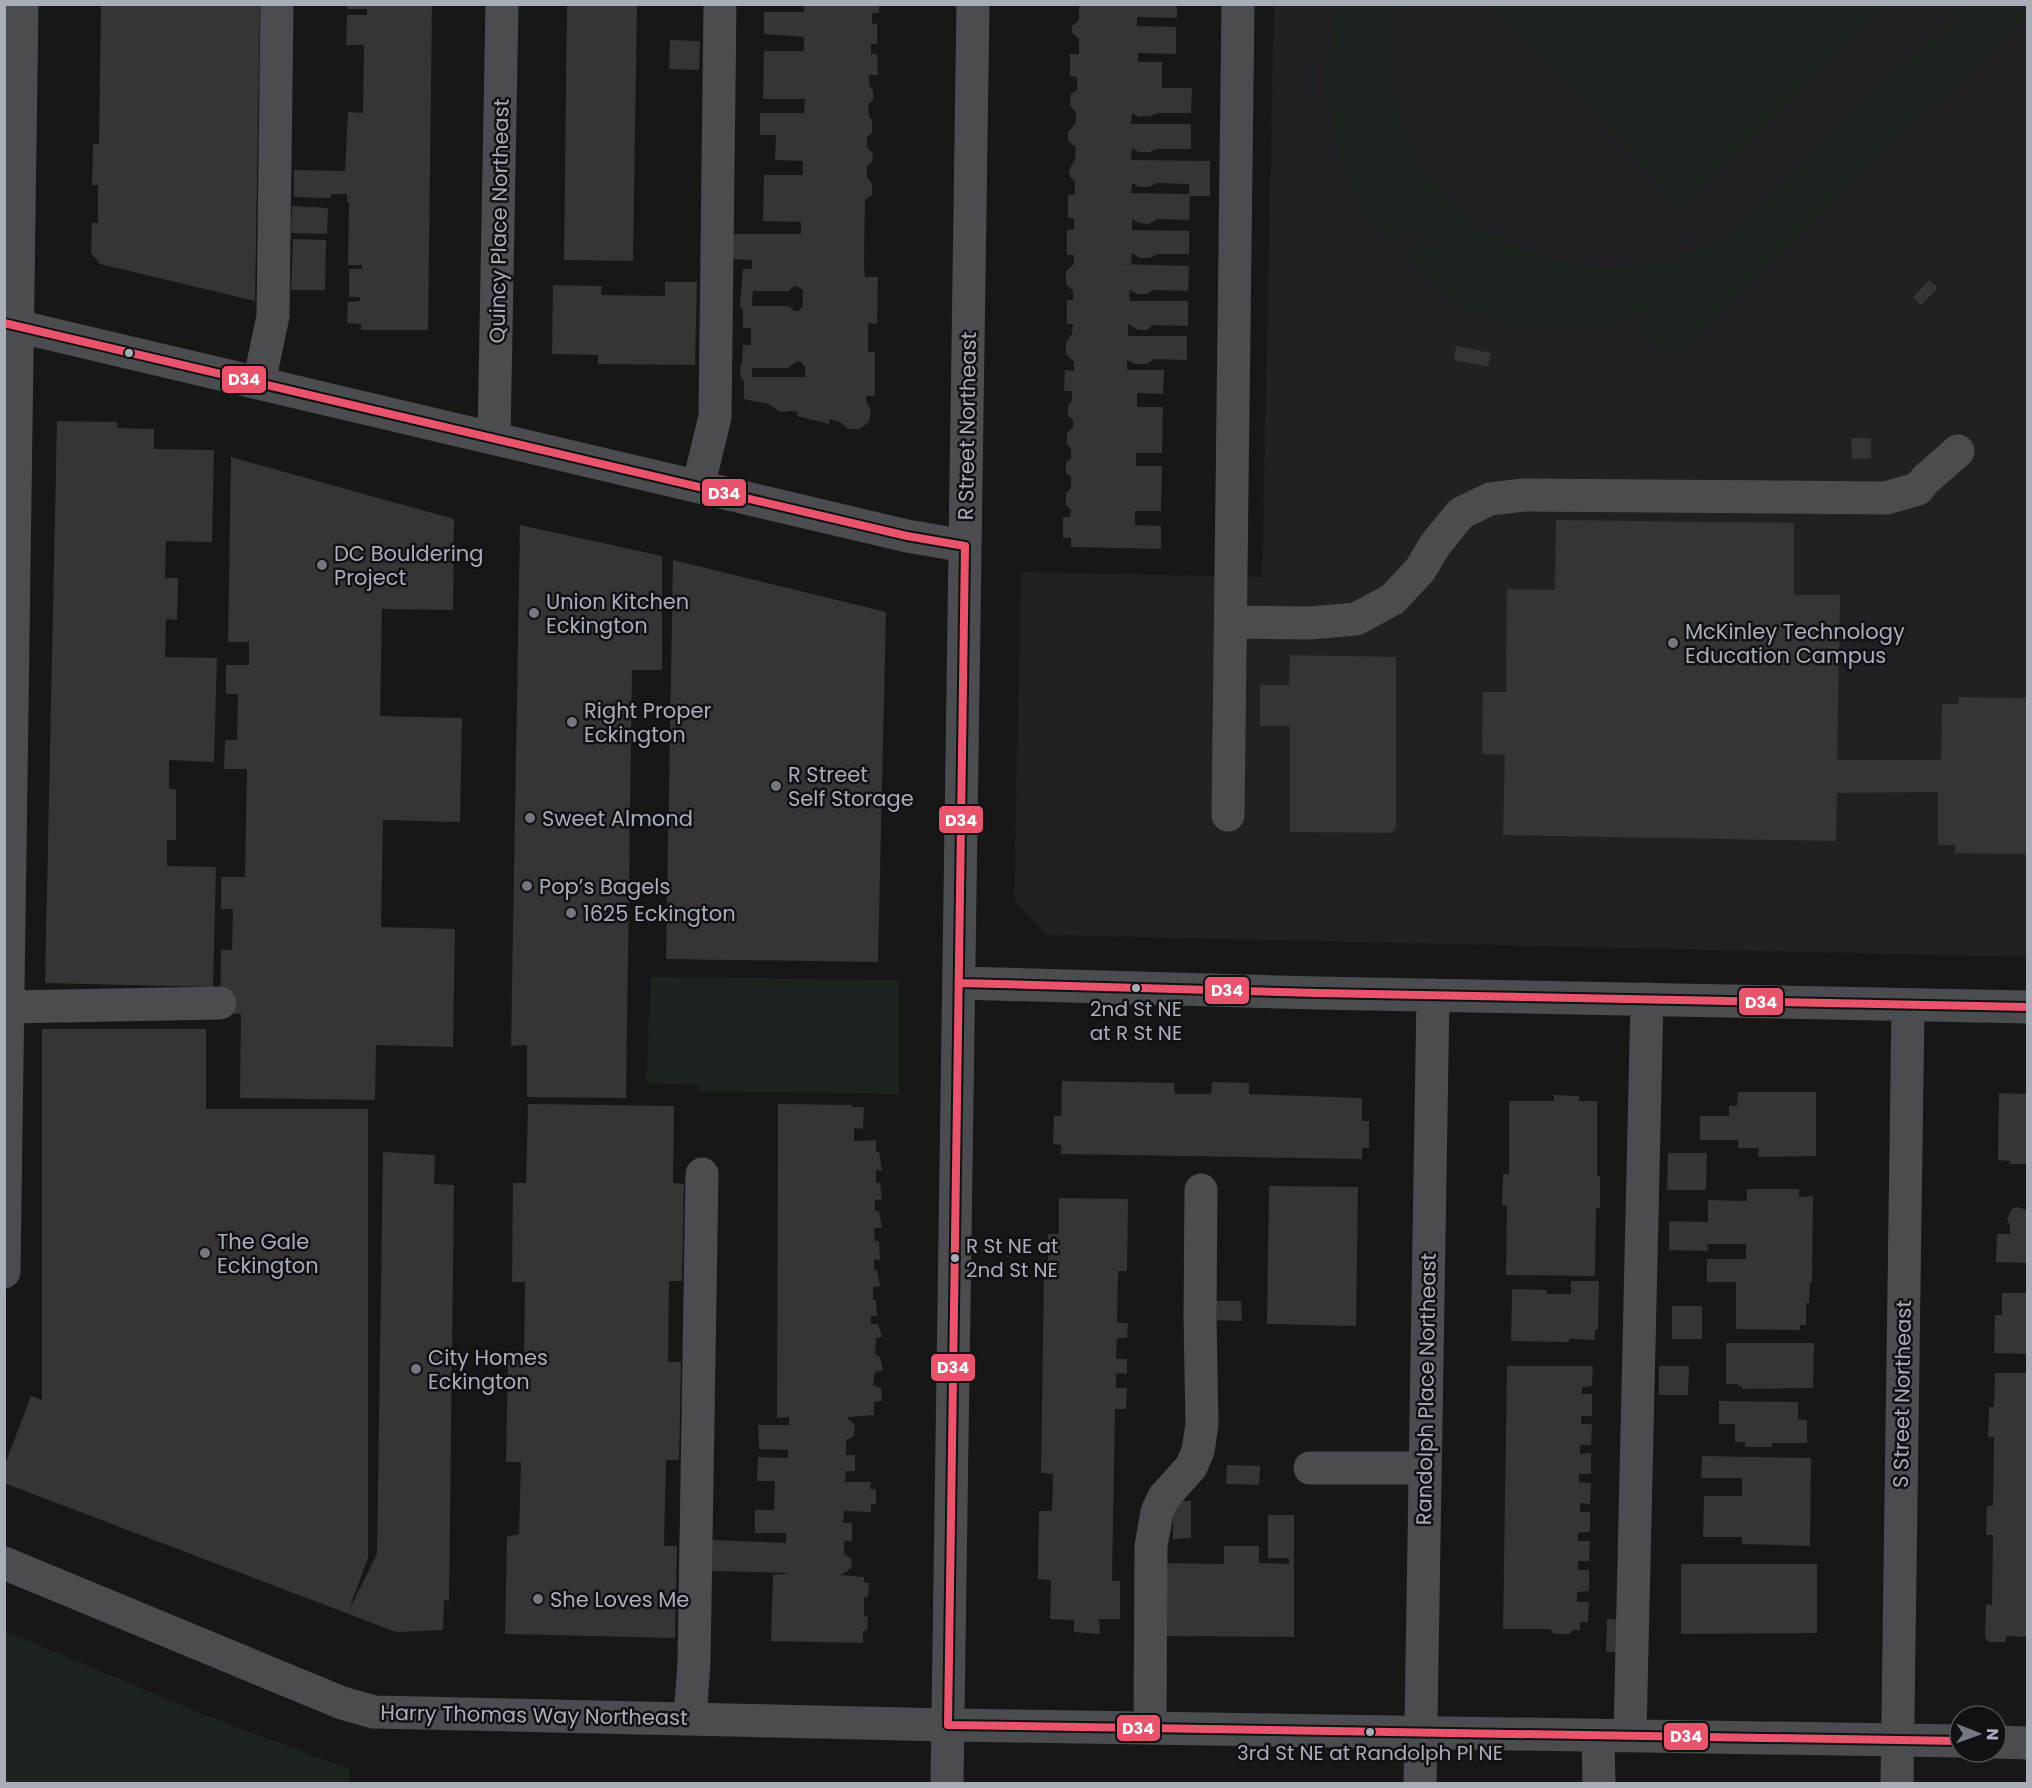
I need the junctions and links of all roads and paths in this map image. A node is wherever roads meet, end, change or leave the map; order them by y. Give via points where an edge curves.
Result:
1 (22, 4) edge
2 (277, 4) edge
3 (502, 4) edge
4 (720, 4) edge
5 (973, 4) edge
6 (1238, 4) edge
7 (11, 324) edge
8 (259, 382) junction
9 (494, 438) junction
10 (1958, 451) dead end
11 (698, 487) junction
12 (965, 546) junction
13 (1231, 622) junction
14 (1228, 815) dead end
15 (7, 865) edge
16 (960, 983) junction
17 (1433, 995) junction
18 (1647, 999) junction
19 (220, 1003) dead end
20 (1908, 1005) junction
21 (8, 1007) junction
22 (2028, 1007) edge
23 (702, 1174) dead end
24 (1201, 1190) dead end
25 (4, 1272) edge
26 (1310, 1468) dead end
27 (1425, 1468) junction
28 (4, 1563) edge
29 (690, 1718) junction
30 (948, 1725) junction
31 (1150, 1728) junction
32 (1421, 1732) junction
33 (1598, 1735) junction
34 (1630, 1735) junction
35 (1898, 1740) junction
36 (1948, 1741) edge
37 (2008, 1742) edge
38 (2028, 1743) edge
39 (947, 1784) edge
40 (1420, 1784) edge
41 (1599, 1784) edge
42 (1897, 1784) edge

1 - 7 street
2 - 8 street via 273,315
3 - 9 street, Quincy Place Northeast
4 - 11 street via 715,417
5 - 12 street, R Street Northeast
6 - 13 street
7 - 8 street
7 - 15 street
8 - 9 street
9 - 11 street
10 - 13 street via 1918,489 1886,498 1524,495 1490,499 1461,513 1420,570 1393,599 1356,619
11 - 12 street
12 - 16 street, R Street Northeast
13 - 14 street
15 - 21 street
16 - 17 street
16 - 30 street, R Street Northeast
17 - 18 street
17 - 27 street, Randolph Place Northeast
18 - 20 street
18 - 34 street
19 - 21 street
20 - 22 street
20 - 35 street, S Street Northeast
21 - 25 street
23 - 29 street
24 - 31 street via 1202,1424 1191,1467 1164,1497 1153,1524
26 - 27 street
27 - 32 street, Randolph Place Northeast
28 - 29 street, Harry Thomas Way Northeast via 342,1703 374,1712
29 - 30 street, Harry Thomas Way Northeast
30 - 31 street, Harry Thomas Way Northeast
30 - 39 street, R Street Northeast
31 - 32 street, Harry Thomas Way Northeast
32 - 33 street, Harry Thomas Way Northeast
32 - 40 street, Randolph Place Northeast
33 - 34 street, Harry Thomas Way Northeast
33 - 41 street
34 - 35 street, Harry Thomas Way Northeast
35 - 36 street, Harry Thomas Way Northeast
35 - 42 street, S Street Northeast
37 - 38 street

